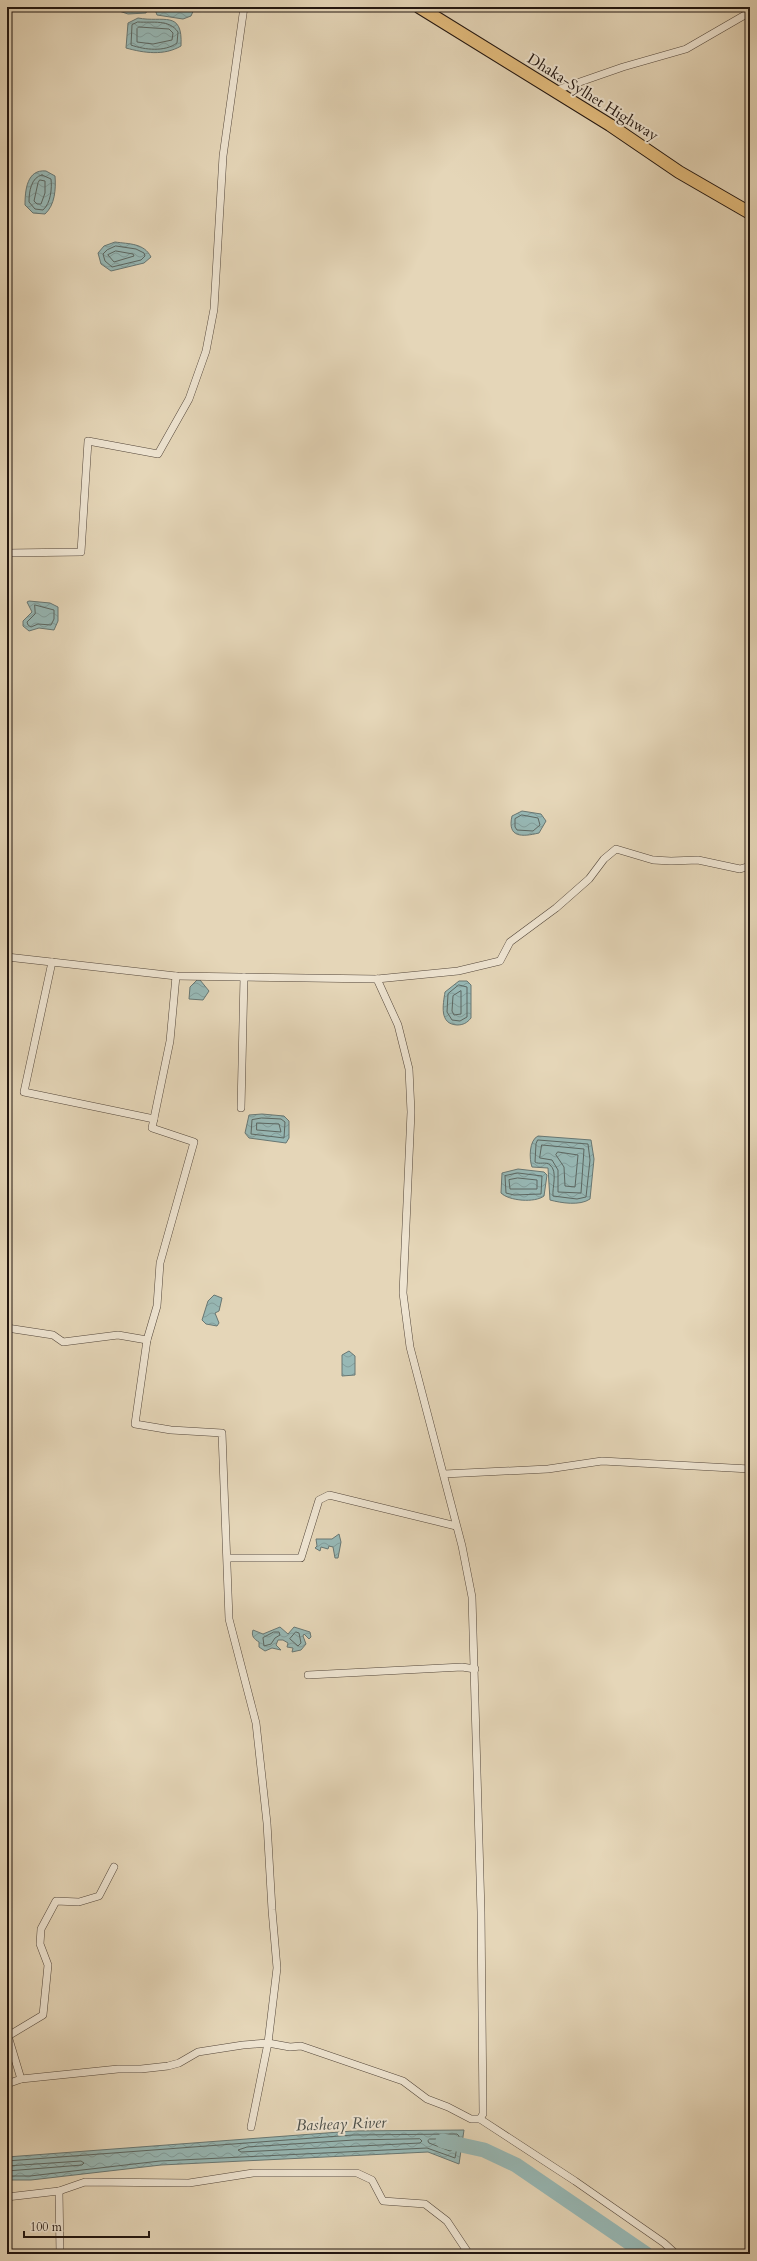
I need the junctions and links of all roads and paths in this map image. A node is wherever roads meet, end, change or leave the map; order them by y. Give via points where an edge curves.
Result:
1 (244, 7) edge
2 (419, 7) edge
3 (750, 12) edge
4 (554, 91) junction
5 (750, 213) edge
6 (7, 553) edge
7 (750, 866) edge
8 (7, 957) edge
9 (52, 962) junction
10 (176, 976) junction
11 (244, 977) junction
12 (377, 979) junction
13 (241, 1108) dead end
14 (154, 1119) junction
15 (7, 1328) edge
16 (146, 1340) junction
17 (750, 1470) edge
18 (444, 1474) junction
19 (456, 1526) junction
20 (228, 1558) junction
21 (475, 1669) junction
22 (308, 1675) dead end
23 (114, 1867) dead end
24 (268, 2043) junction
25 (21, 2079) junction
26 (7, 2084) edge
27 (480, 2119) junction
28 (251, 2127) dead end
29 (59, 2191) junction
30 (7, 2197) edge
31 (750, 2252) edge
32 (60, 2254) edge
33 (469, 2254) edge
34 (676, 2254) edge
35 (747, 2254) edge

1 - 6 street via 223,156 214,310 206,351 189,399 158,454 88,441 81,552
2 - 4 highway, Dhaka-Sylhet Highway
3 - 4 street via 686,49 622,67
4 - 5 highway, Dhaka-Sylhet Highway via 680,172
7 - 12 street via 740,869 698,860 653,860 616,849 604,859 589,879 556,908 510,942 500,961 458,971
8 - 9 street
9 - 10 street
9 - 14 street via 24,1092
10 - 11 street
10 - 14 street via 170,1040
11 - 12 street
11 - 13 street
12 - 18 street via 398,1025 409,1069 411,1112 403,1293 410,1347
14 - 16 street via 152,1128 194,1142 160,1263 156,1306
15 - 16 street via 53,1335 63,1342 118,1335
16 - 20 street via 135,1424 171,1430 222,1432
17 - 18 street via 602,1461 548,1469
18 - 19 street
19 - 20 street via 329,1496 319,1500 301,1558
19 - 21 street via 472,1597
20 - 24 street via 229,1619 256,1723 268,1823 277,1968
21 - 22 street via 462,1667
21 - 27 street via 481,1928 483,2114
23 - 25 street via 99,1896 79,1902 56,1901 41,1929 40,1944 48,1965 43,2015 8,2036
24 - 25 street via 198,2052 168,2066 118,2068
24 - 27 street via 301,2046 403,2081 427,2099 471,2119
24 - 28 street
25 - 26 street
27 - 34 street via 575,2181
29 - 30 street
29 - 32 street
29 - 33 street via 85,2182 189,2183 253,2172 357,2173 372,2180 383,2201 425,2204 447,2221
31 - 35 street

